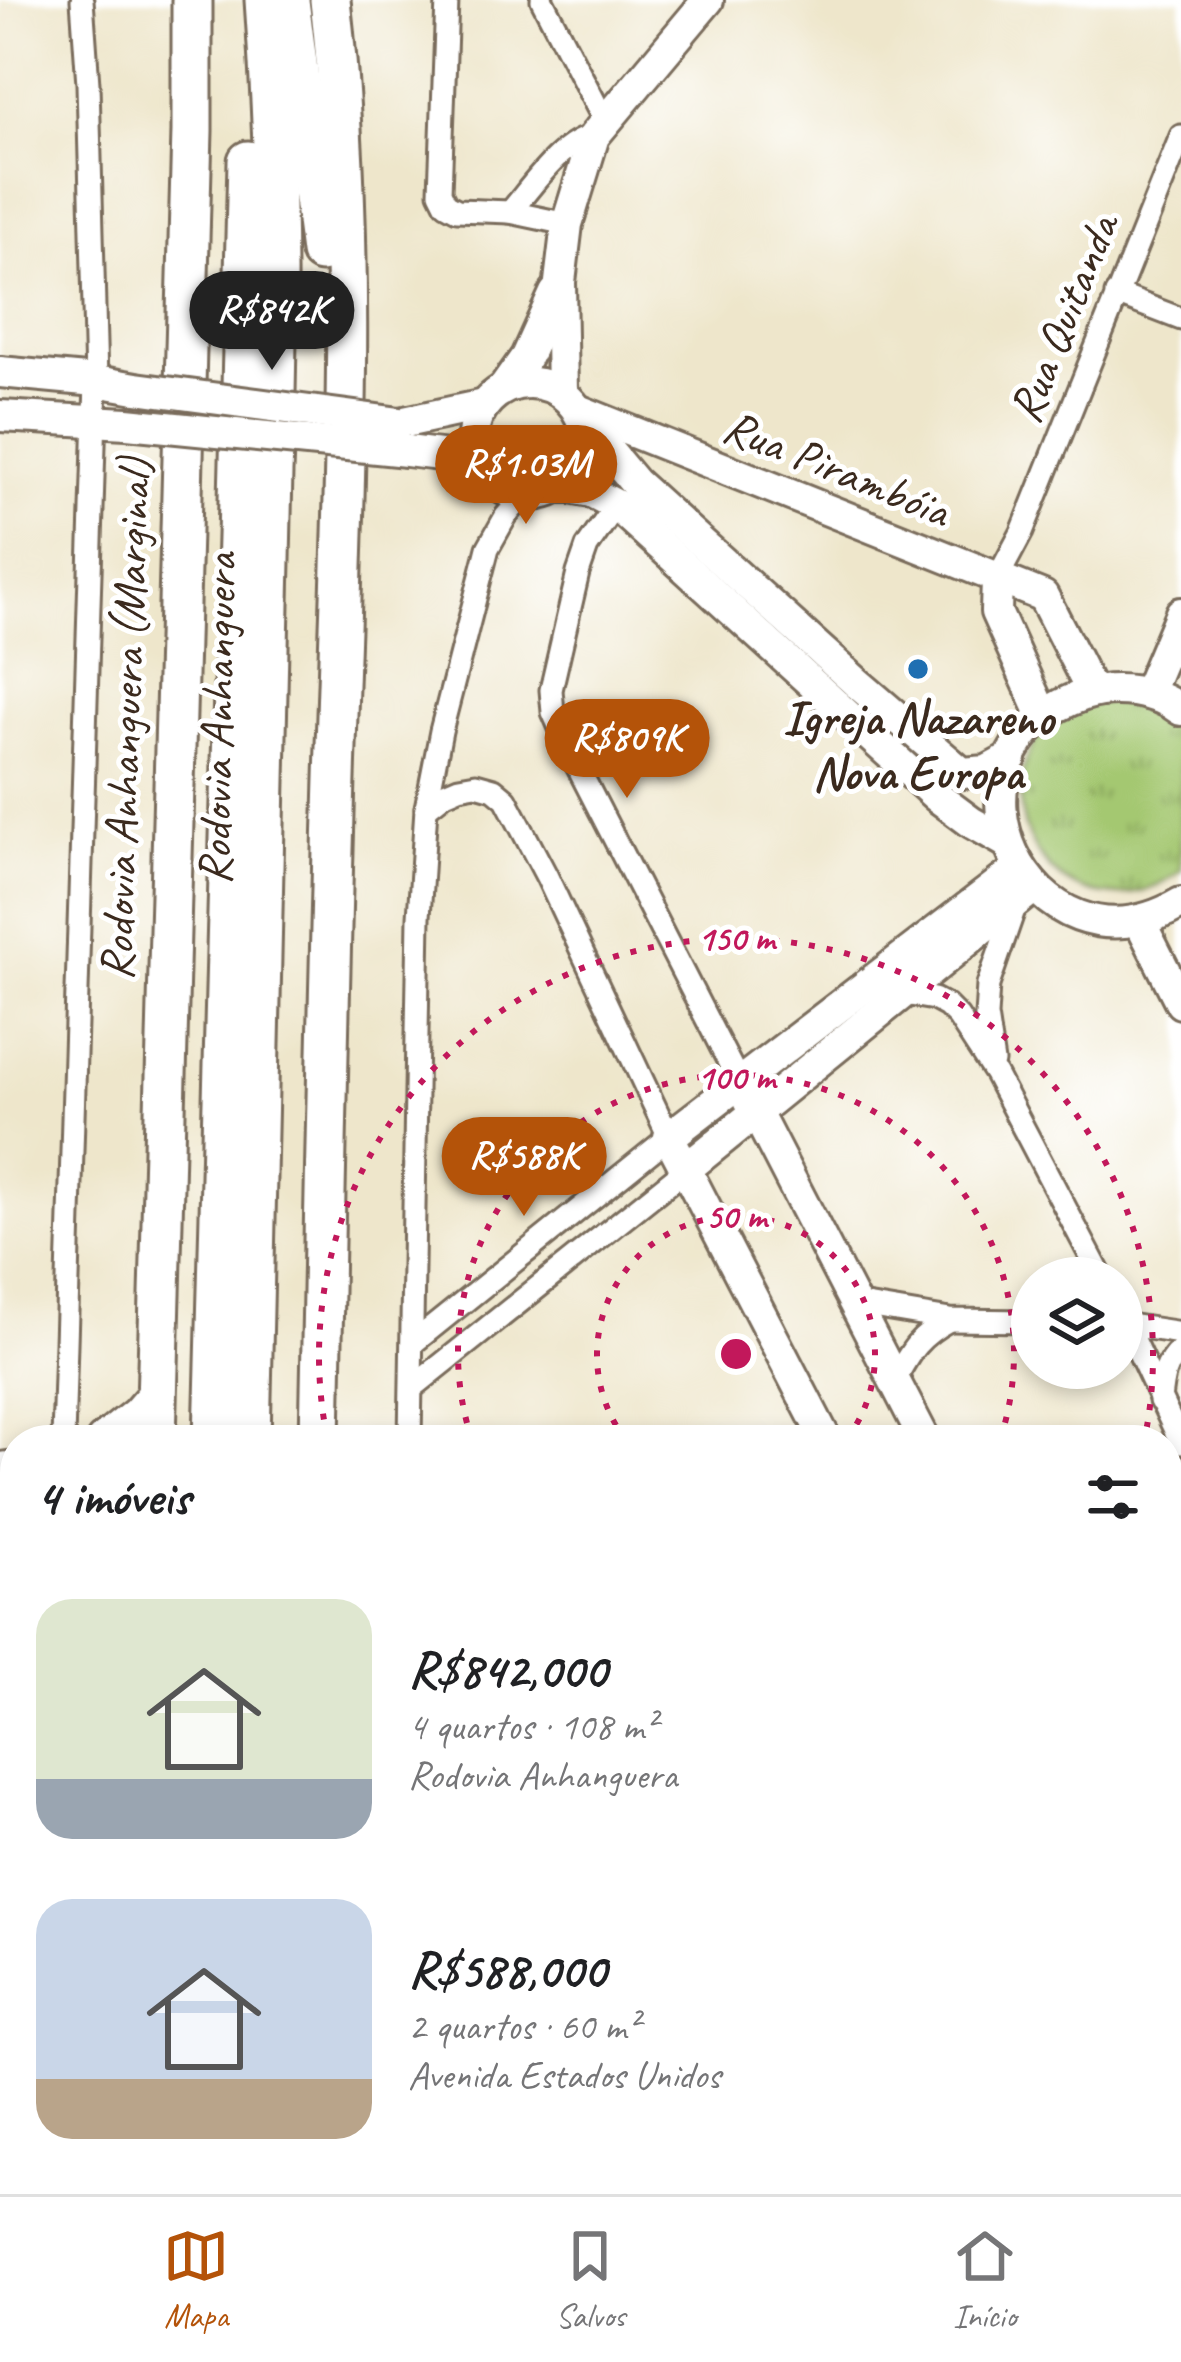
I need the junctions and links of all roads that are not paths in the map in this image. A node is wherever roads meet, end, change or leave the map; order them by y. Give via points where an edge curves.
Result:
1 (82, 0) edge
2 (192, 0) edge
3 (242, 0) edge
4 (265, 0) edge
5 (289, 0) edge
6 (330, 0) edge
7 (447, 0) edge
8 (542, 0) edge
9 (709, 0) edge
10 (599, 129) junction
11 (1181, 136) edge
12 (510, 212) junction
13 (566, 224) junction
14 (560, 282) junction
15 (1116, 294) junction
16 (1181, 319) edge
17 (0, 371) edge
18 (96, 381) junction
19 (494, 397) junction
20 (574, 408) junction
21 (0, 416) edge
22 (94, 419) junction
23 (404, 437) junction
24 (480, 465) junction
25 (560, 486) junction
26 (525, 494) junction
27 (616, 505) junction
28 (1022, 532) junction
29 (342, 551) junction
30 (997, 579) junction
31 (1043, 596) junction
32 (1181, 613) edge
33 (1092, 692) junction
34 (1171, 699) edge
35 (1043, 716) junction
36 (1011, 758) junction
37 (426, 808) junction
38 (1019, 874) junction
39 (1181, 903) edge
40 (1139, 920) junction
41 (904, 994) junction
42 (1181, 1003) edge
43 (994, 1075) junction
44 (739, 1082) junction
45 (756, 1112) junction
46 (669, 1137) junction
47 (686, 1169) junction
48 (1091, 1257) edge
49 (854, 1304) junction
50 (950, 1320) junction
51 (1011, 1321) edge
52 (1143, 1326) edge
53 (1181, 1333) edge
54 (413, 1343) junction
55 (1181, 1349) edge
56 (1143, 1364) edge
57 (894, 1381) junction
58 (412, 1388) junction
59 (157, 1390) junction
60 (1160, 1402) junction
61 (63, 1425) edge
62 (122, 1425) edge
63 (156, 1425) edge
64 (214, 1425) edge
65 (250, 1425) edge
66 (320, 1425) edge
67 (411, 1425) edge
68 (818, 1425) edge
69 (917, 1425) edge
70 (1172, 1425) edge

1 - 18 street
2 - 59 highway, Rodovia Anhanguera (Marginal)
3 - 64 highway, Rodovia Anhanguera via 249,181
4 - 65 highway, Rodovia Anhanguera via 277,370
5 - 29 highway via 319,220
6 - 29 highway via 346,252
7 - 12 street via 440,192 457,210
8 - 10 street
9 - 10 street
10 - 12 street via 570,144
10 - 13 street
11 - 15 street, Rua Quitanda
12 - 13 street
13 - 14 street
14 - 19 street via 526,357
14 - 20 street
15 - 16 street
15 - 28 street, Rua Quitanda
17 - 18 street
18 - 22 street
18 - 23 street, bridge
19 - 20 street via 534,383
19 - 23 street
19 - 24 street via 473,434
20 - 25 street via 586,440 574,474
20 - 30 street, Rua Pirambóia
20 - 36 street via 635,483 962,772
21 - 22 street
22 - 23 street, bridge
22 - 61 street
23 - 24 street
24 - 26 street via 499,485
25 - 26 street
25 - 27 street
26 - 37 street via 488,548
27 - 38 street
27 - 44 street via 578,573 553,712
28 - 30 street, Rua Quitanda
28 - 31 street via 1023,556
29 - 66 highway
30 - 31 street, Rua Pirambóia
30 - 35 street via 996,612
31 - 33 street
32 - 34 street
33 - 34 street
33 - 35 street
35 - 36 street
36 - 38 street via 1000,811
37 - 46 street via 476,784 506,799
37 - 54 street
38 - 40 street via 1064,910 1101,921
38 - 41 street
38 - 43 street via 988,985
38 - 44 street
39 - 40 street
40 - 42 street
41 - 43 street via 947,1006
41 - 45 street
43 - 48 street
44 - 45 street
44 - 46 street
45 - 47 street
45 - 49 street
46 - 47 street
46 - 54 street
47 - 58 street
47 - 68 street
49 - 50 street
49 - 57 street
50 - 51 street
50 - 57 street via 925,1333
52 - 53 street
54 - 58 street
55 - 60 street via 1167,1364
56 - 60 street
57 - 69 street
58 - 67 street
59 - 62 street
59 - 63 highway, Rodovia Anhanguera (Marginal)
60 - 70 street

